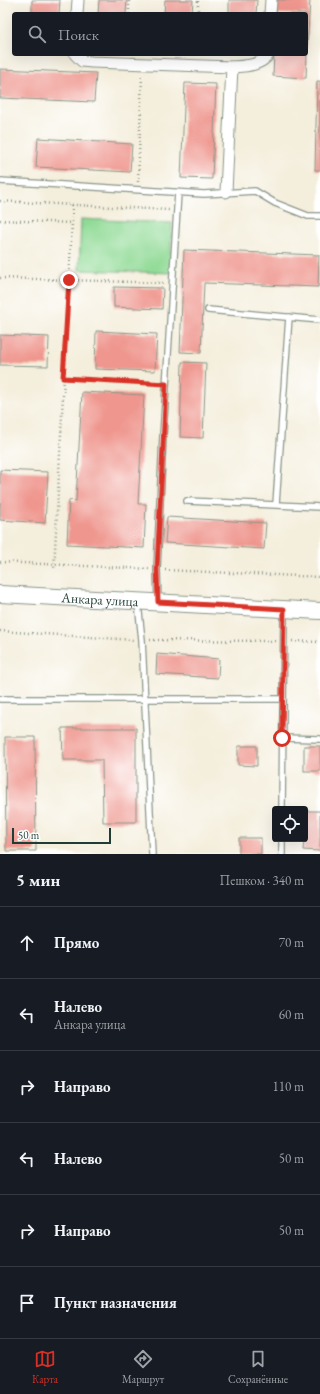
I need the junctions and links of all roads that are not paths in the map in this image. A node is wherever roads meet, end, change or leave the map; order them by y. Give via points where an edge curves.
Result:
1 (78, 0) edge
2 (271, 0) edge
3 (77, 12) edge
4 (270, 12) edge
5 (77, 56) edge
6 (267, 56) edge
7 (232, 67) junction
8 (0, 181) edge
9 (226, 192) junction
10 (178, 193) junction
11 (320, 216) edge
12 (208, 310) dead end
13 (289, 317) junction
14 (320, 320) edge
15 (187, 501) dead end
16 (276, 504) junction
17 (320, 507) edge
18 (0, 594) edge
19 (138, 601) junction
20 (158, 602) junction
21 (284, 609) junction
22 (320, 611) edge
23 (0, 699) edge
24 (145, 700) junction
25 (283, 700) junction
26 (282, 738) junction
27 (320, 739) edge
28 (282, 806) edge
29 (282, 842) edge
30 (152, 854) edge
31 (282, 854) edge

1 - 3 street
2 - 4 street
5 - 7 street via 87,62
6 - 7 street via 252,65
7 - 9 street
8 - 10 lane
9 - 10 lane
9 - 11 lane via 255,191 308,216
10 - 20 lane via 166,384 157,569
12 - 13 lane
13 - 14 lane
13 - 16 lane
15 - 16 lane
16 - 17 lane
18 - 19 main road, Анкара улица
19 - 20 main road, Анкара улица
19 - 24 lane
20 - 21 main road, Анкара улица
21 - 22 main road, Анкара улица
21 - 25 lane
23 - 24 lane
24 - 25 lane
24 - 30 lane
25 - 26 lane
26 - 27 lane
26 - 28 lane
29 - 31 lane

